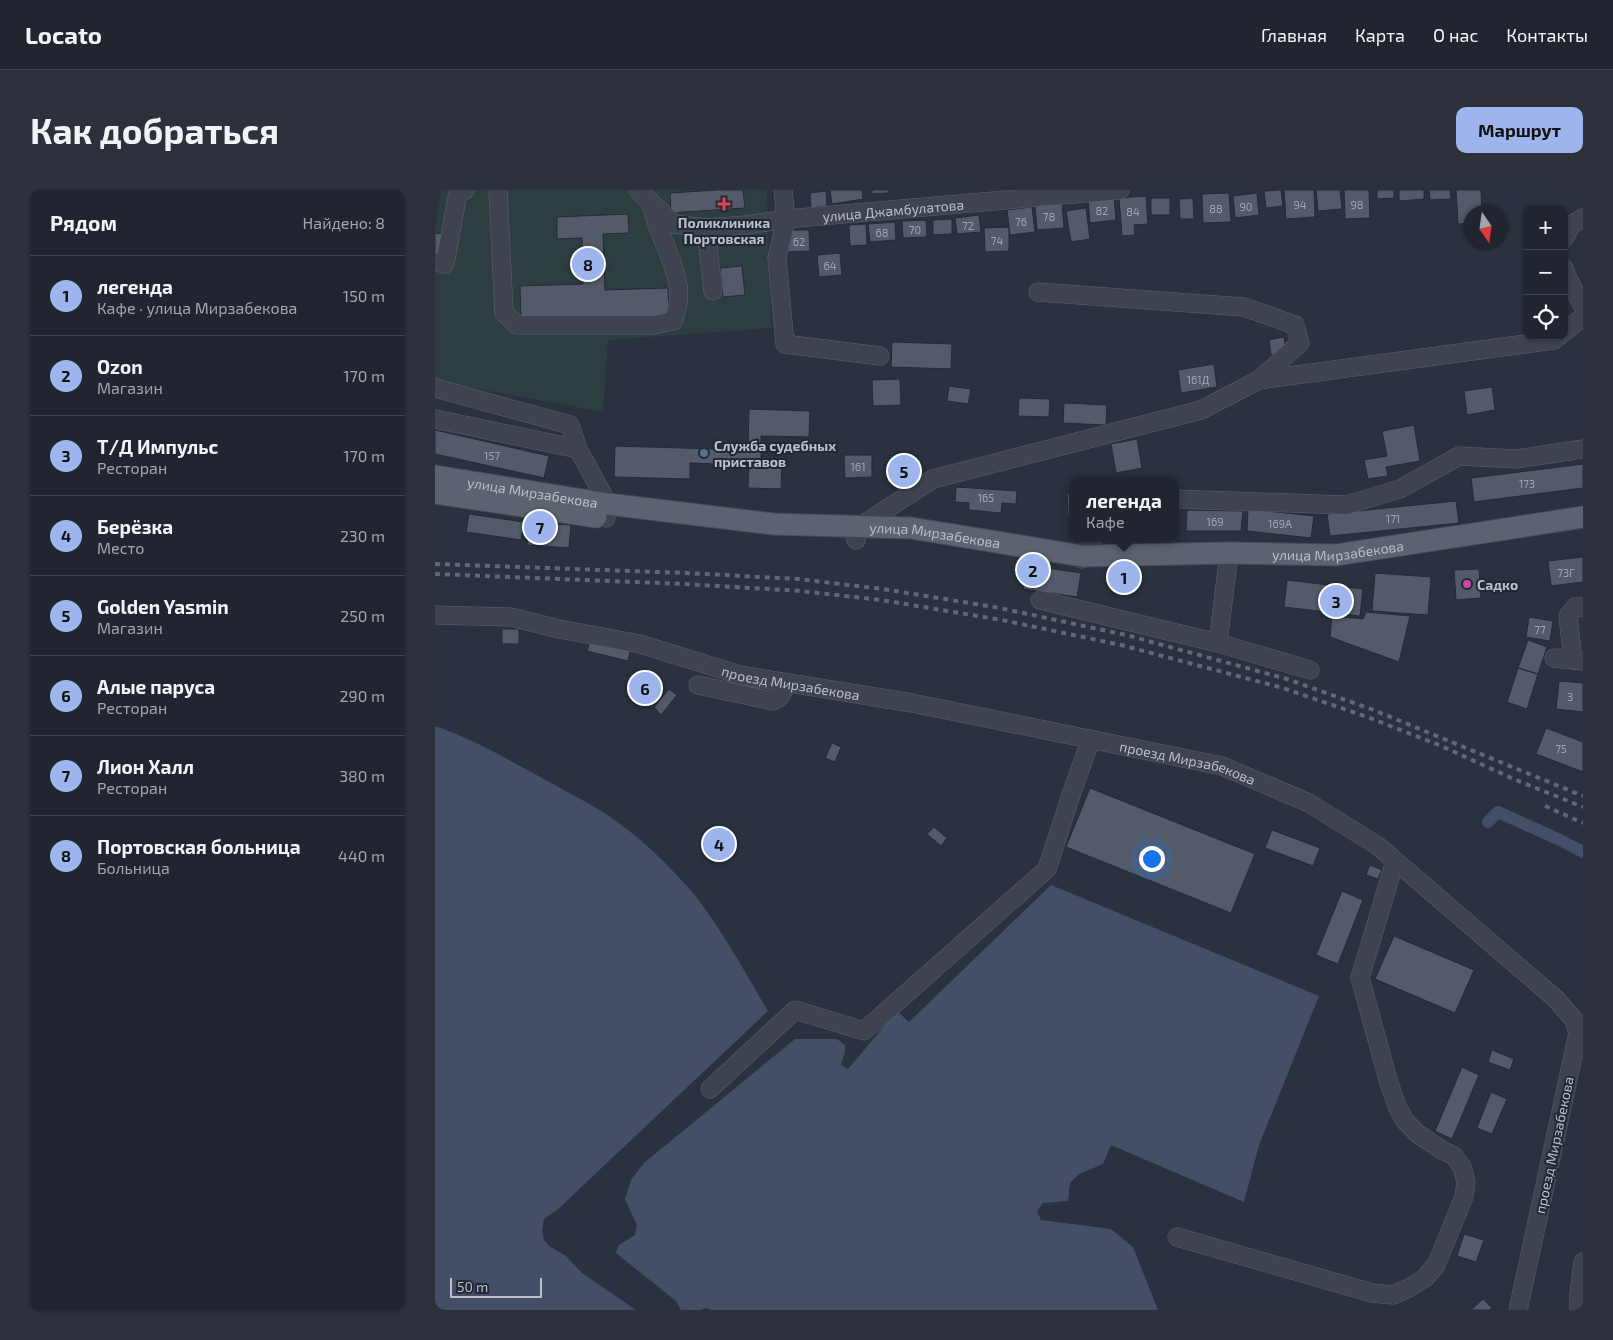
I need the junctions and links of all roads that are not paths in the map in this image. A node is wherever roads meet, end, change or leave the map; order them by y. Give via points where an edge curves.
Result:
1 (465, 190) edge
2 (498, 190) edge
3 (783, 190) edge
4 (1120, 190) edge
5 (644, 195) edge
6 (1583, 218) edge
7 (786, 219) junction
8 (706, 228) junction
9 (1568, 231) edge
10 (435, 262) edge
11 (1568, 279) edge
12 (713, 291) dead end
13 (1038, 292) dead end
14 (1583, 306) edge
15 (1583, 317) edge
16 (1568, 329) edge
17 (1554, 340) edge
18 (880, 356) dead end
19 (1259, 380) junction
20 (435, 388) edge
21 (435, 419) edge
22 (578, 449) junction
23 (1583, 449) edge
24 (435, 476) edge
25 (435, 493) edge
26 (1179, 499) edge
27 (607, 511) junction
28 (1583, 517) edge
29 (1583, 529) edge
30 (857, 533) junction
31 (1091, 542) edge
32 (1082, 558) junction
33 (1228, 559) junction
34 (1040, 600) dead end
35 (1583, 607) edge
36 (435, 615) edge
37 (1218, 643) junction
38 (1555, 658) dead end
39 (1578, 661) edge
40 (1309, 670) dead end
41 (788, 683) junction
42 (698, 685) dead end
43 (1091, 739) junction
44 (1395, 861) junction
45 (1581, 1032) edge
46 (711, 1089) dead end
47 (1177, 1237) dead end
48 (1583, 1262) edge
49 (1580, 1300) edge
50 (1518, 1310) edge

1 - 10 street via 458,192 445,264
2 - 5 street via 504,312 517,326 653,325 673,321 678,309 678,277
3 - 7 street
4 - 7 street, улица Джамбулатова
5 - 8 street, улица Джамбулатова via 674,224
6 - 9 street via 1571,225
7 - 8 street, улица Джамбулатова
7 - 18 street via 777,258 785,344
8 - 12 street
11 - 14 street
13 - 19 street via 1244,307 1295,325 1300,343
15 - 16 street
17 - 19 street
19 - 30 street via 1201,410 933,479
20 - 22 street via 570,425
21 - 22 street
22 - 27 street
23 - 26 street via 1517,459 1459,456 1400,488 1346,505
24 - 27 main road, улица Мирзабекова
25 - 27 main road, улица Мирзабекова
27 - 30 main road, улица Мирзабекова
28 - 33 main road, улица Мирзабекова via 1336,555
29 - 33 main road, улица Мирзабекова via 1339,568
30 - 32 main road, улица Мирзабекова via 911,528
31 - 32 street
32 - 33 main road, улица Мирзабекова
33 - 37 street
34 - 37 street
35 - 39 street via 1575,607 1568,616
36 - 41 street, проезд Мирзабекова via 511,617 640,644 740,675
37 - 40 street
38 - 39 street
41 - 42 street via 779,698 773,701
41 - 43 street, проезд Мирзабекова via 921,705
43 - 44 street, проезд Мирзабекова via 1222,766 1309,803 1378,846
43 - 46 street via 1047,869 864,1031 795,1010
44 - 45 street, проезд Мирзабекова via 1556,999
44 - 47 street via 1360,978 1397,1106 1405,1121 1418,1134 1454,1156 1462,1167 1466,1182 1464,1198 1436,1265 1425,1278 1409,1288 1393,1295 1372,1293
45 - 50 street, проезд Мирзабекова
48 - 49 street

